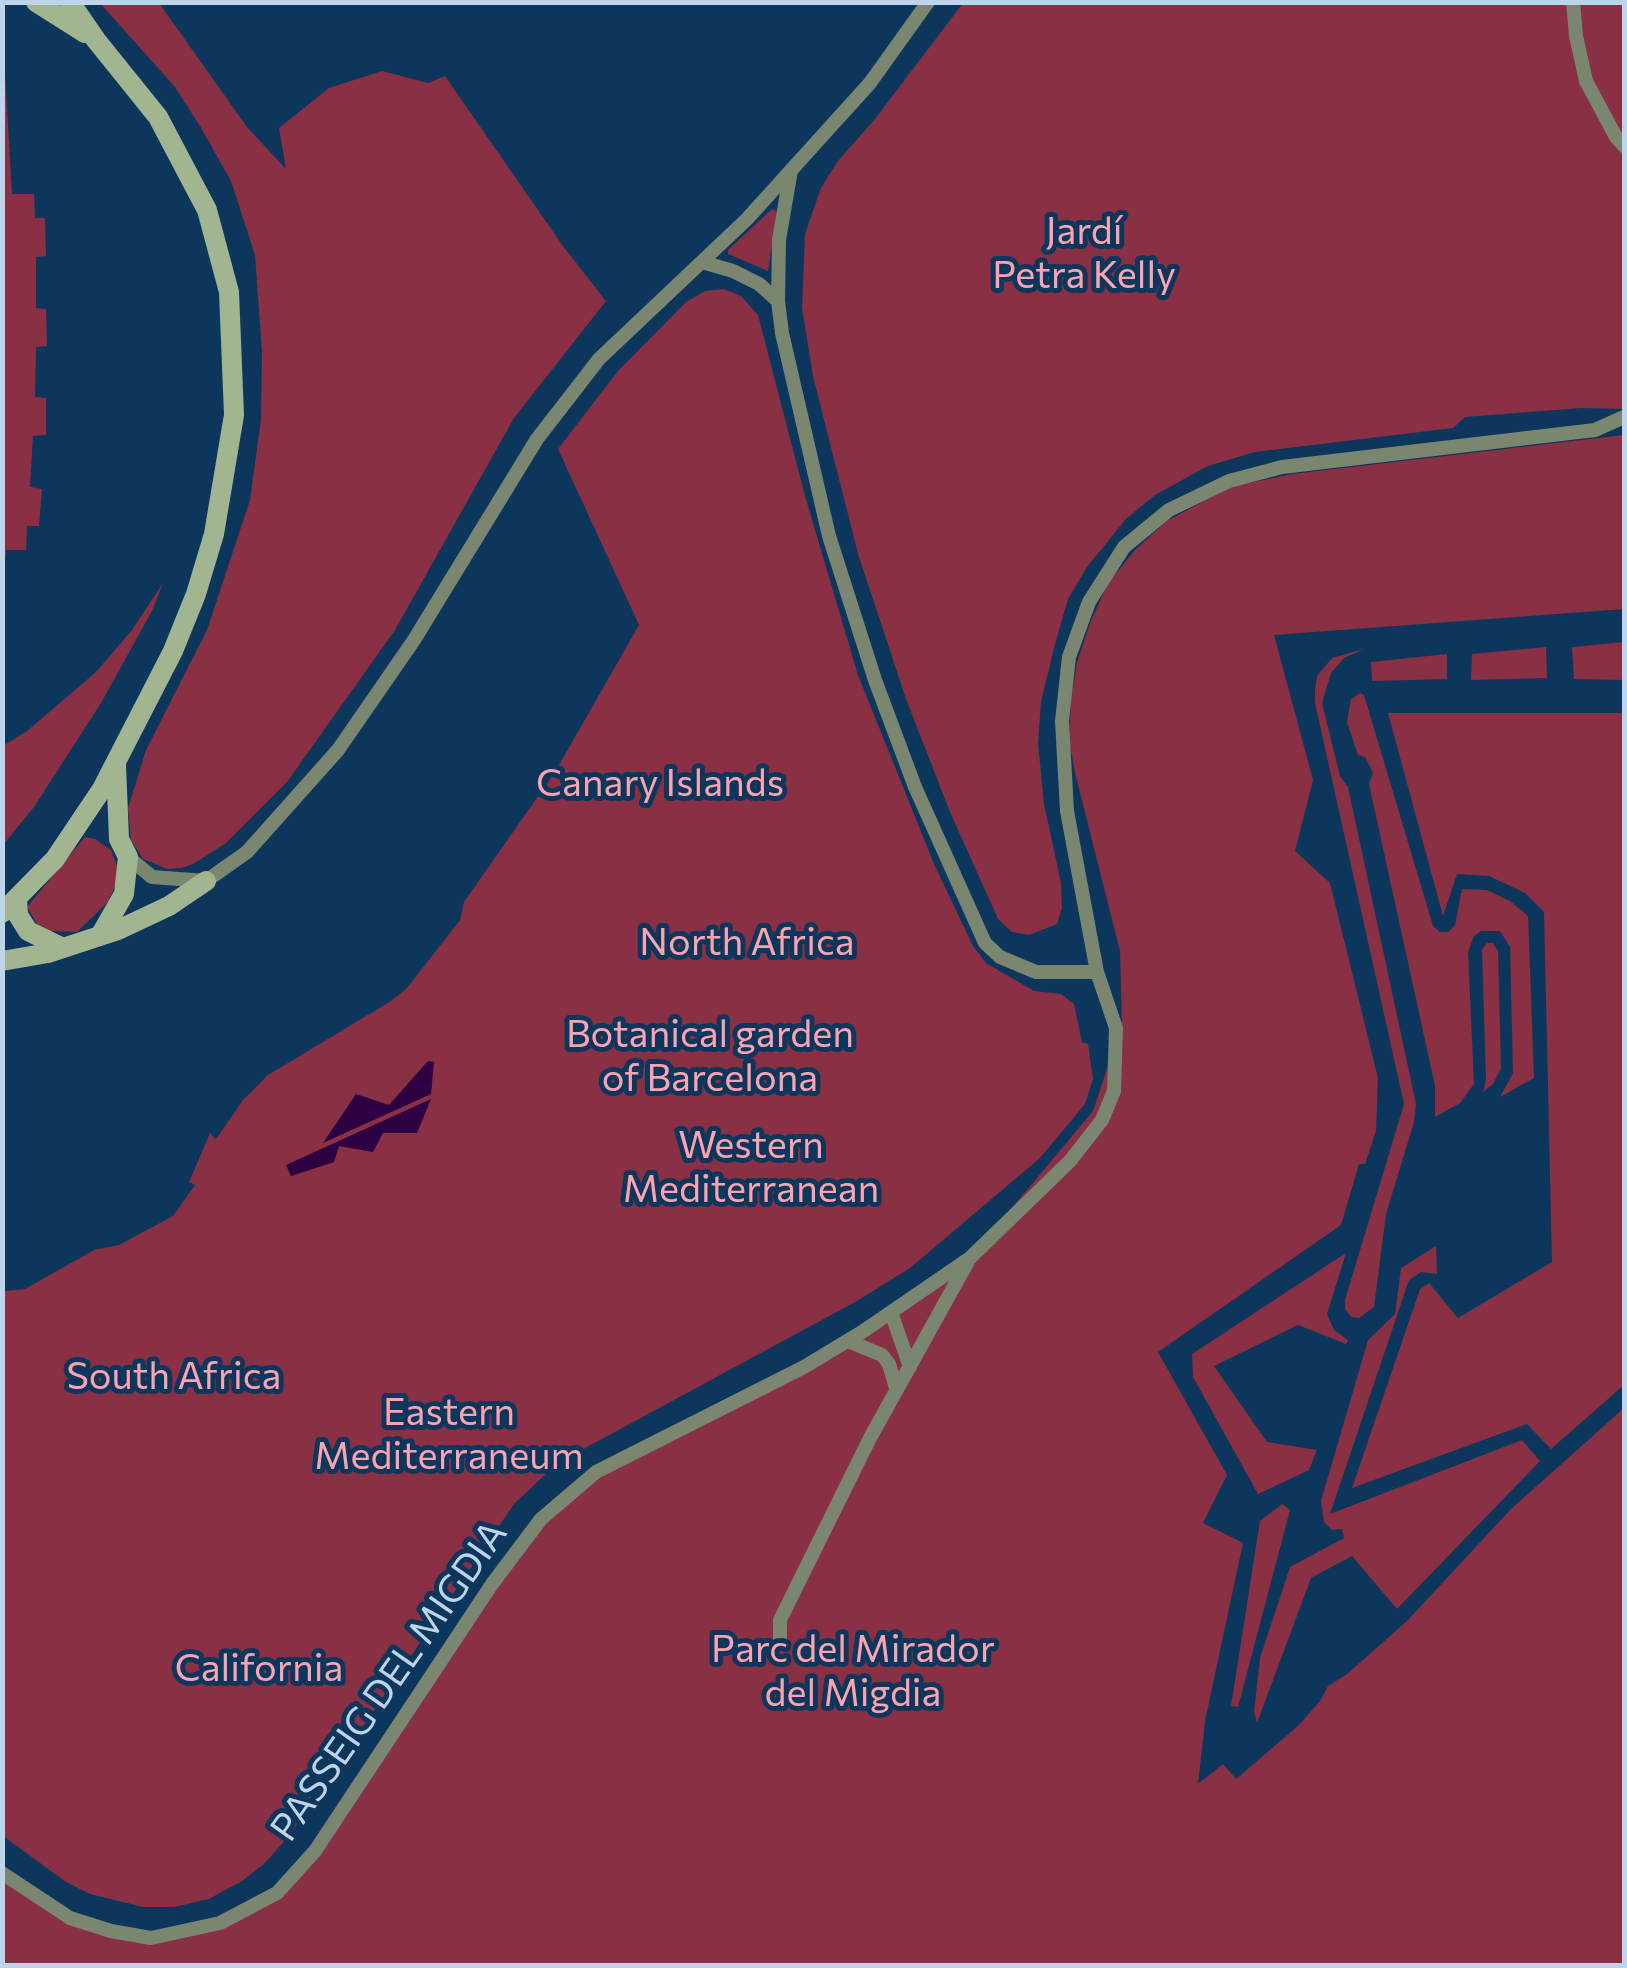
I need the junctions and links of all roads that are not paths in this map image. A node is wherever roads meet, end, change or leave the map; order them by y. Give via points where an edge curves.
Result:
1 (36, 2) edge
2 (70, 2) edge
3 (928, 2) edge
4 (1572, 2) edge
5 (96, 40) junction
6 (1624, 146) edge
7 (791, 170) junction
8 (702, 262) junction
9 (778, 301) junction
10 (1624, 418) edge
11 (116, 763) junction
12 (77, 827) junction
13 (123, 848) junction
14 (206, 882) junction
15 (10, 906) edge
16 (100, 936) junction
17 (62, 948) junction
18 (2, 961) edge
19 (1097, 972) junction
20 (970, 1258) junction
21 (891, 1312) junction
22 (848, 1341) junction
23 (902, 1378) junction
24 (780, 1638) dead end
25 (2, 1872) edge

1 - 5 street
2 - 5 street
3 - 7 street via 870,84
4 - 6 street via 1586,81
5 - 11 street via 158,116 207,210 229,292 234,370 234,415 209,551 173,651
7 - 8 street
7 - 9 street via 778,240
8 - 9 street via 759,284
8 - 14 street via 599,359 537,439 338,750 246,852
9 - 19 street via 829,536 875,680 974,924 1000,957 1025,968
10 - 19 street, PASSEIG DEL MIGDIA via 1595,430 1282,467 1229,481 1169,510 1124,547 1089,602 1069,657 1062,722 1067,811
11 - 12 street
11 - 13 street
12 - 13 street via 102,830
12 - 15 street
13 - 14 street via 152,877
13 - 16 street via 124,894
14 - 16 street
15 - 17 street via 28,932
16 - 17 street
17 - 18 street
19 - 20 street, PASSEIG DEL MIGDIA via 1116,1028 1114,1092 1102,1120
20 - 21 street, PASSEIG DEL MIGDIA
20 - 23 street
21 - 22 street, PASSEIG DEL MIGDIA
21 - 23 street
22 - 23 street via 882,1355
22 - 25 street, PASSEIG DEL MIGDIA via 596,1472 541,1519 314,1850 277,1893 220,1923 151,1938 70,1918
23 - 24 street via 780,1620

